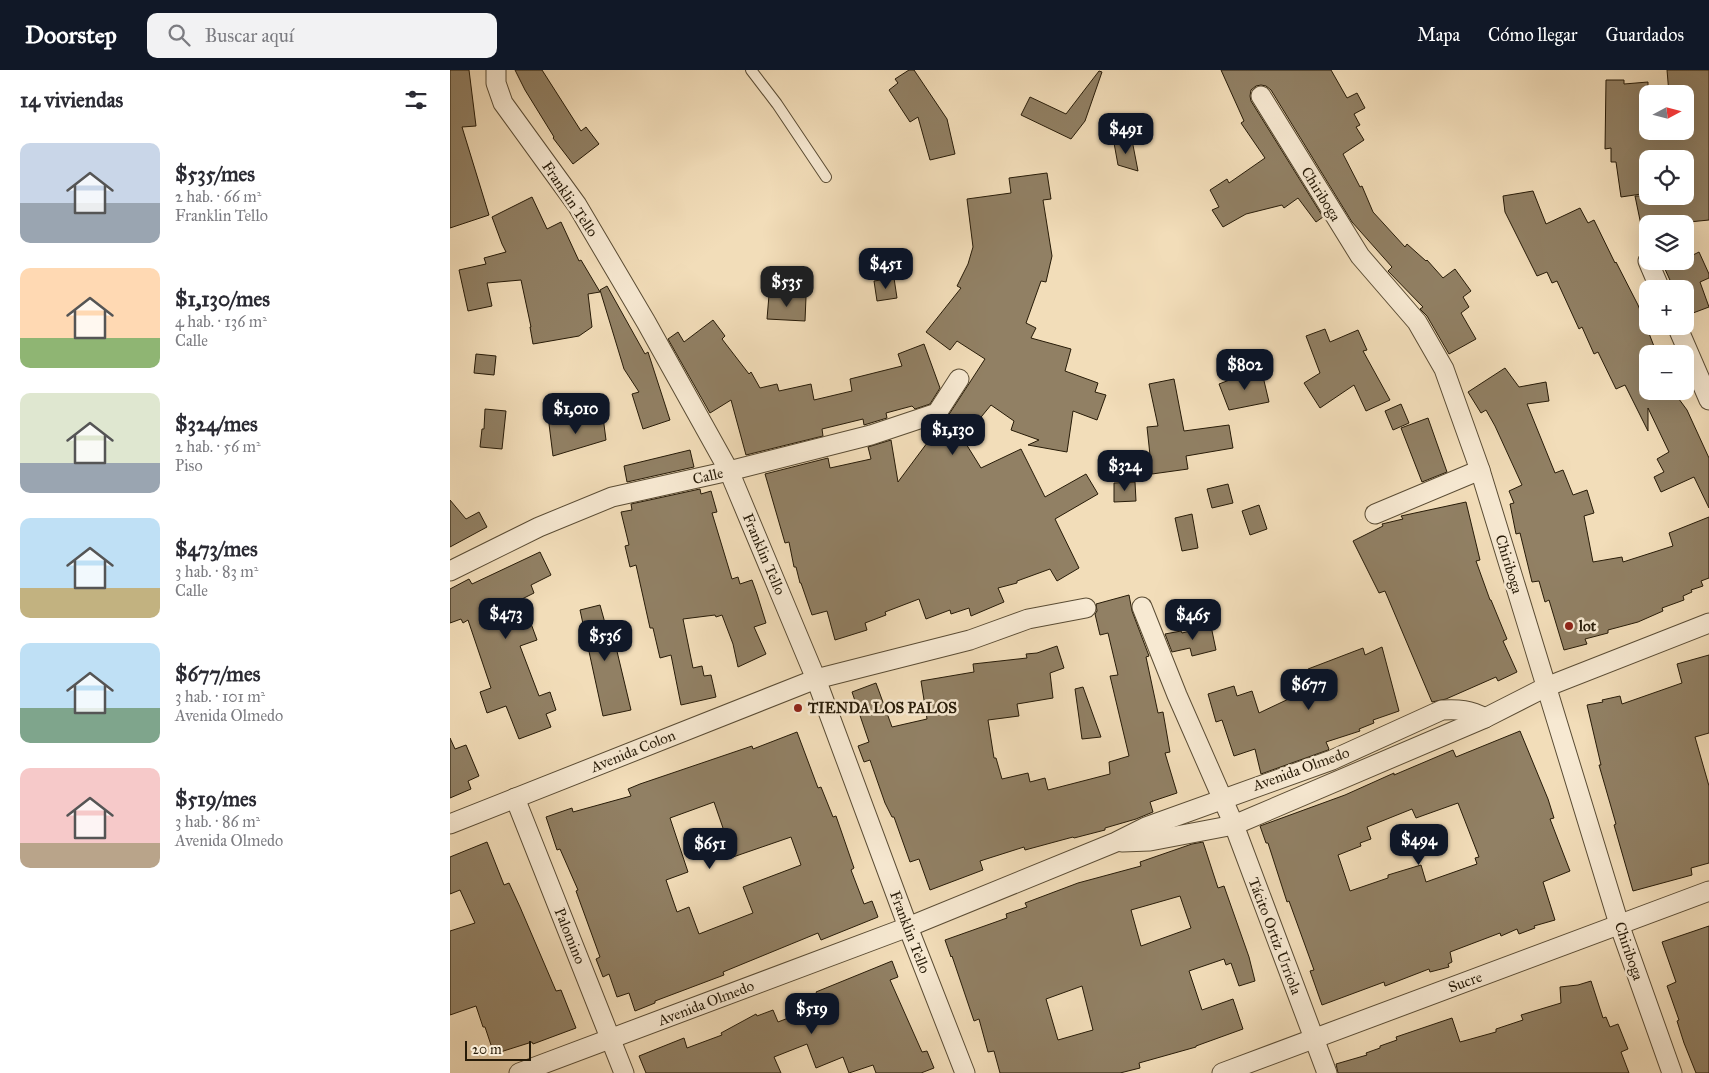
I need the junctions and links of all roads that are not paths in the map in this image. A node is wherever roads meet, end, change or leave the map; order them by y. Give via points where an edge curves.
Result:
1 (496, 70) edge
2 (751, 70) edge
3 (1261, 96) dead end
4 (826, 177) dead end
5 (1681, 335) edge
6 (959, 379) dead end
7 (1709, 400) edge
8 (1480, 470) junction
9 (729, 471) junction
10 (1375, 514) dead end
11 (450, 571) edge
12 (1142, 607) dead end
13 (1086, 608) dead end
14 (1709, 623) edge
15 (816, 679) junction
16 (1546, 687) junction
17 (1485, 718) junction
18 (515, 798) junction
19 (1222, 798) junction
20 (450, 824) edge
21 (1234, 826) junction
22 (1116, 842) junction
23 (1709, 891) edge
24 (1619, 924) junction
25 (908, 927) junction
26 (1314, 1038) junction
27 (610, 1039) junction
28 (519, 1073) edge
29 (624, 1073) edge
30 (965, 1073) edge
31 (1222, 1073) edge
32 (1327, 1073) edge
33 (1672, 1073) edge

1 - 9 street, Franklin Tello via 496,83 503,103 577,206
2 - 4 lane
3 - 8 street, Chiriboga via 1360,256 1426,337 1444,369
5 - 7 street
6 - 9 street, Calle via 937,412 871,435
8 - 10 street
8 - 16 street, Chiriboga
9 - 11 street, Calle via 612,497 539,526
9 - 15 street, Franklin Tello
12 - 19 street, Tácito Ortiz Urriola
13 - 15 street, Avenida Colon via 1028,619 970,640
14 - 16 street, Avenida Olmedo
15 - 18 street, Avenida Colon
15 - 25 street, Franklin Tello
16 - 17 street, Avenida Olmedo
16 - 24 street, Chiriboga
17 - 19 street, Avenida Olmedo via 1473,711 1442,710 1332,760
17 - 21 street, Avenida Olmedo
18 - 20 street, Avenida Colon
18 - 27 street, Palomino
19 - 21 street, Tácito Ortiz Urriola
19 - 22 street, Avenida Olmedo via 1146,826
21 - 22 street, Avenida Olmedo via 1150,841
21 - 26 street, Tácito Ortiz Urriola
22 - 25 street, Avenida Olmedo
23 - 24 street, Sucre
24 - 26 street, Sucre
24 - 33 street, Chiriboga
25 - 27 street, Avenida Olmedo
25 - 30 street, Franklin Tello
26 - 31 street, Sucre
26 - 32 street, Tácito Ortiz Urriola
27 - 28 street, Avenida Olmedo
27 - 29 street, Palomino

